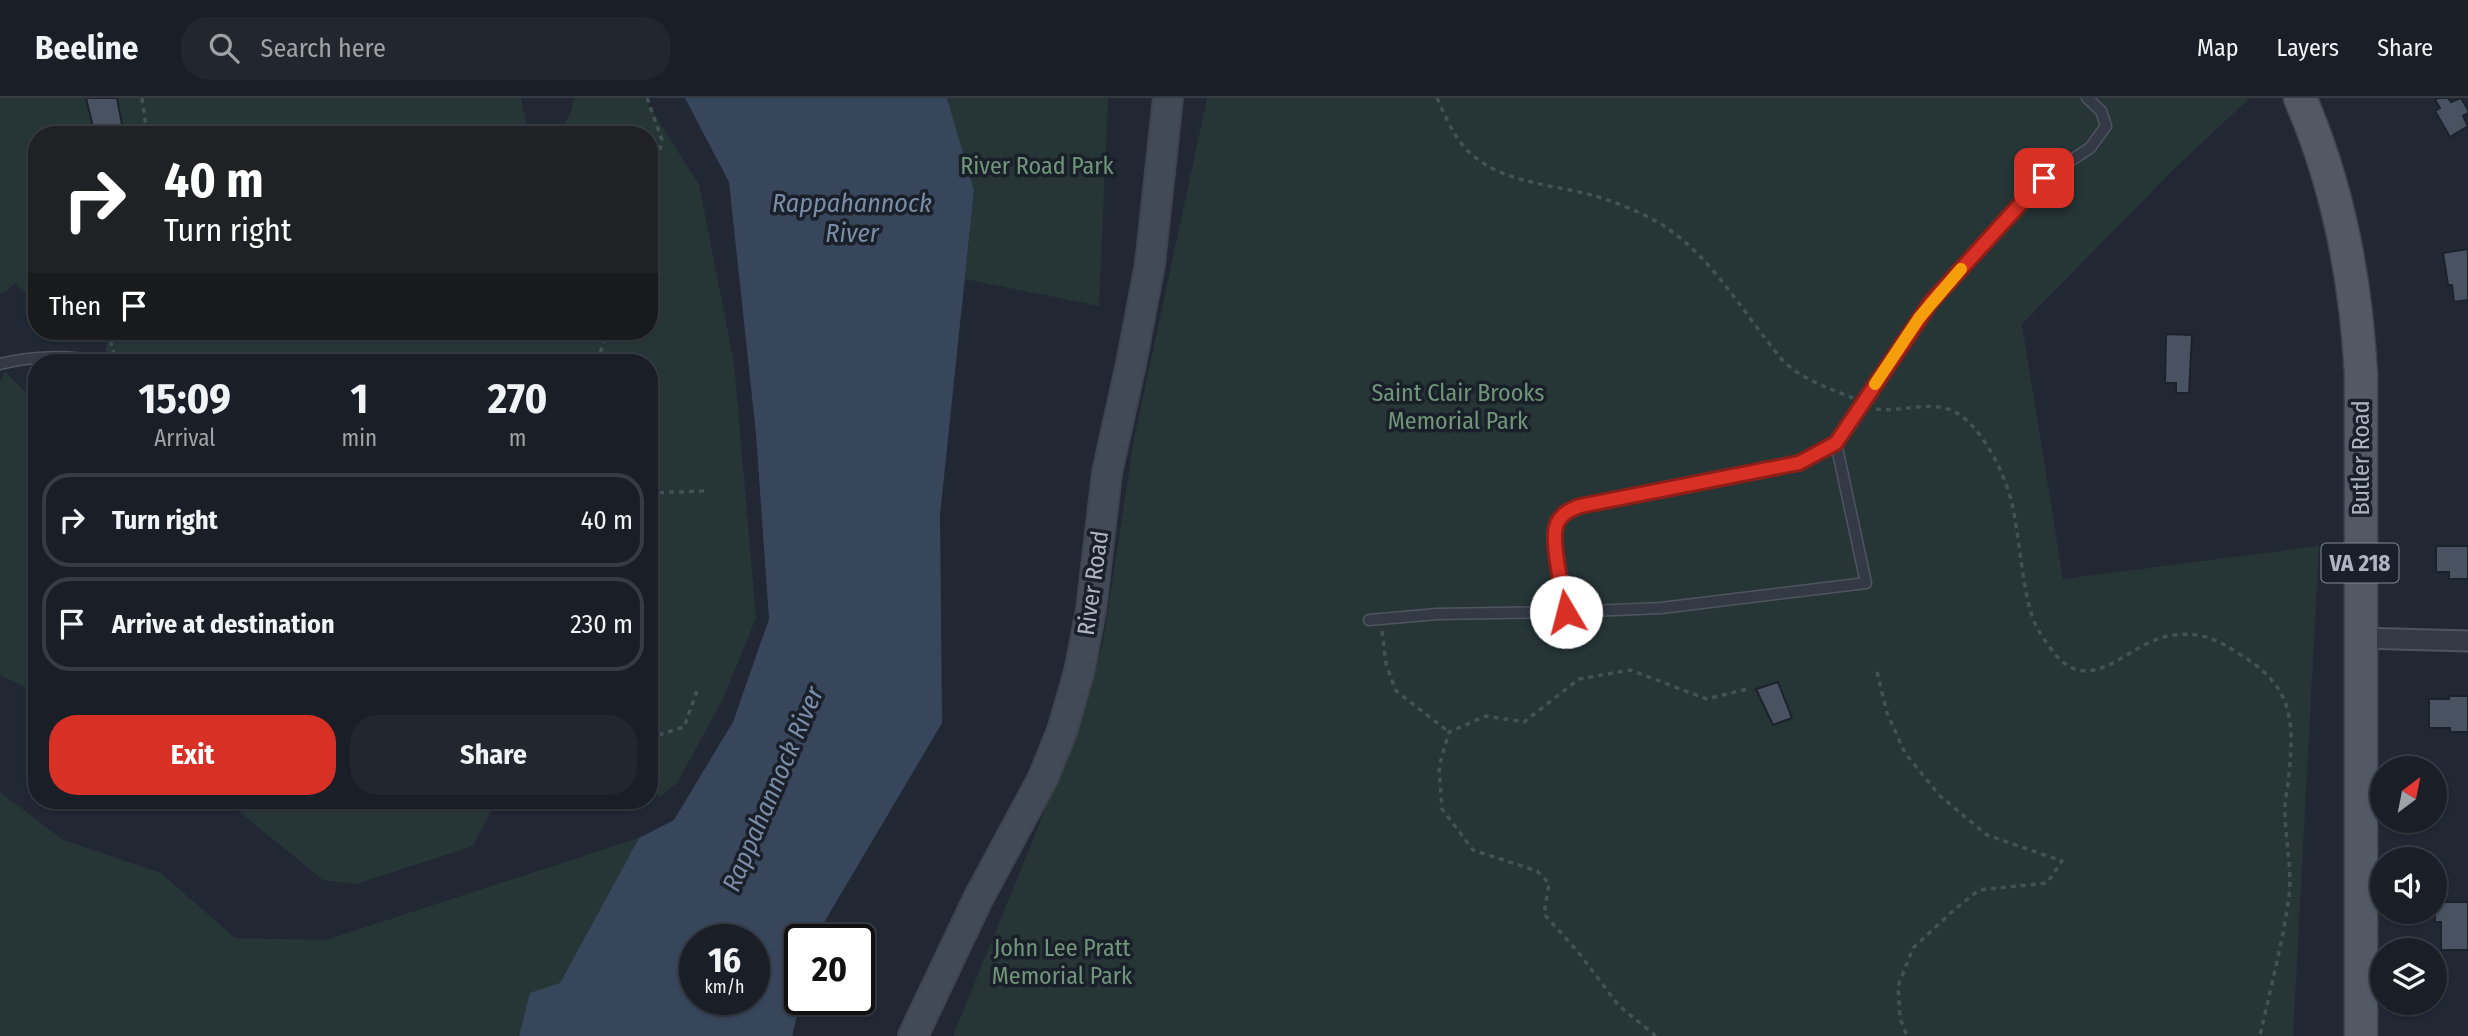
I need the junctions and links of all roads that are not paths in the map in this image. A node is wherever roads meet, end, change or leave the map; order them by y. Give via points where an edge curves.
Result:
1 (1168, 98) edge
2 (2087, 98) edge
3 (2300, 98) edge
4 (28, 360) edge
5 (0, 365) edge
6 (1836, 443) junction
7 (1566, 612) junction
8 (1369, 620) dead end
9 (2360, 638) junction
10 (2468, 641) edge
11 (913, 1036) edge
12 (2361, 1036) edge

1 - 11 street, River Road via 1150,264 1107,473 1079,672 1043,778 978,899
2 - 6 lane via 2101,111 2106,126 2100,137 2044,178 1931,302
3 - 9 main road, Butler Road / VA 218 via 2340,222 2359,337
4 - 5 lane
6 - 7 lane via 1799,463 1570,510 1562,516 1555,534
6 - 7 lane via 1866,583 1661,608
7 - 8 lane
9 - 10 street
9 - 12 main road, Butler Road / VA 218

